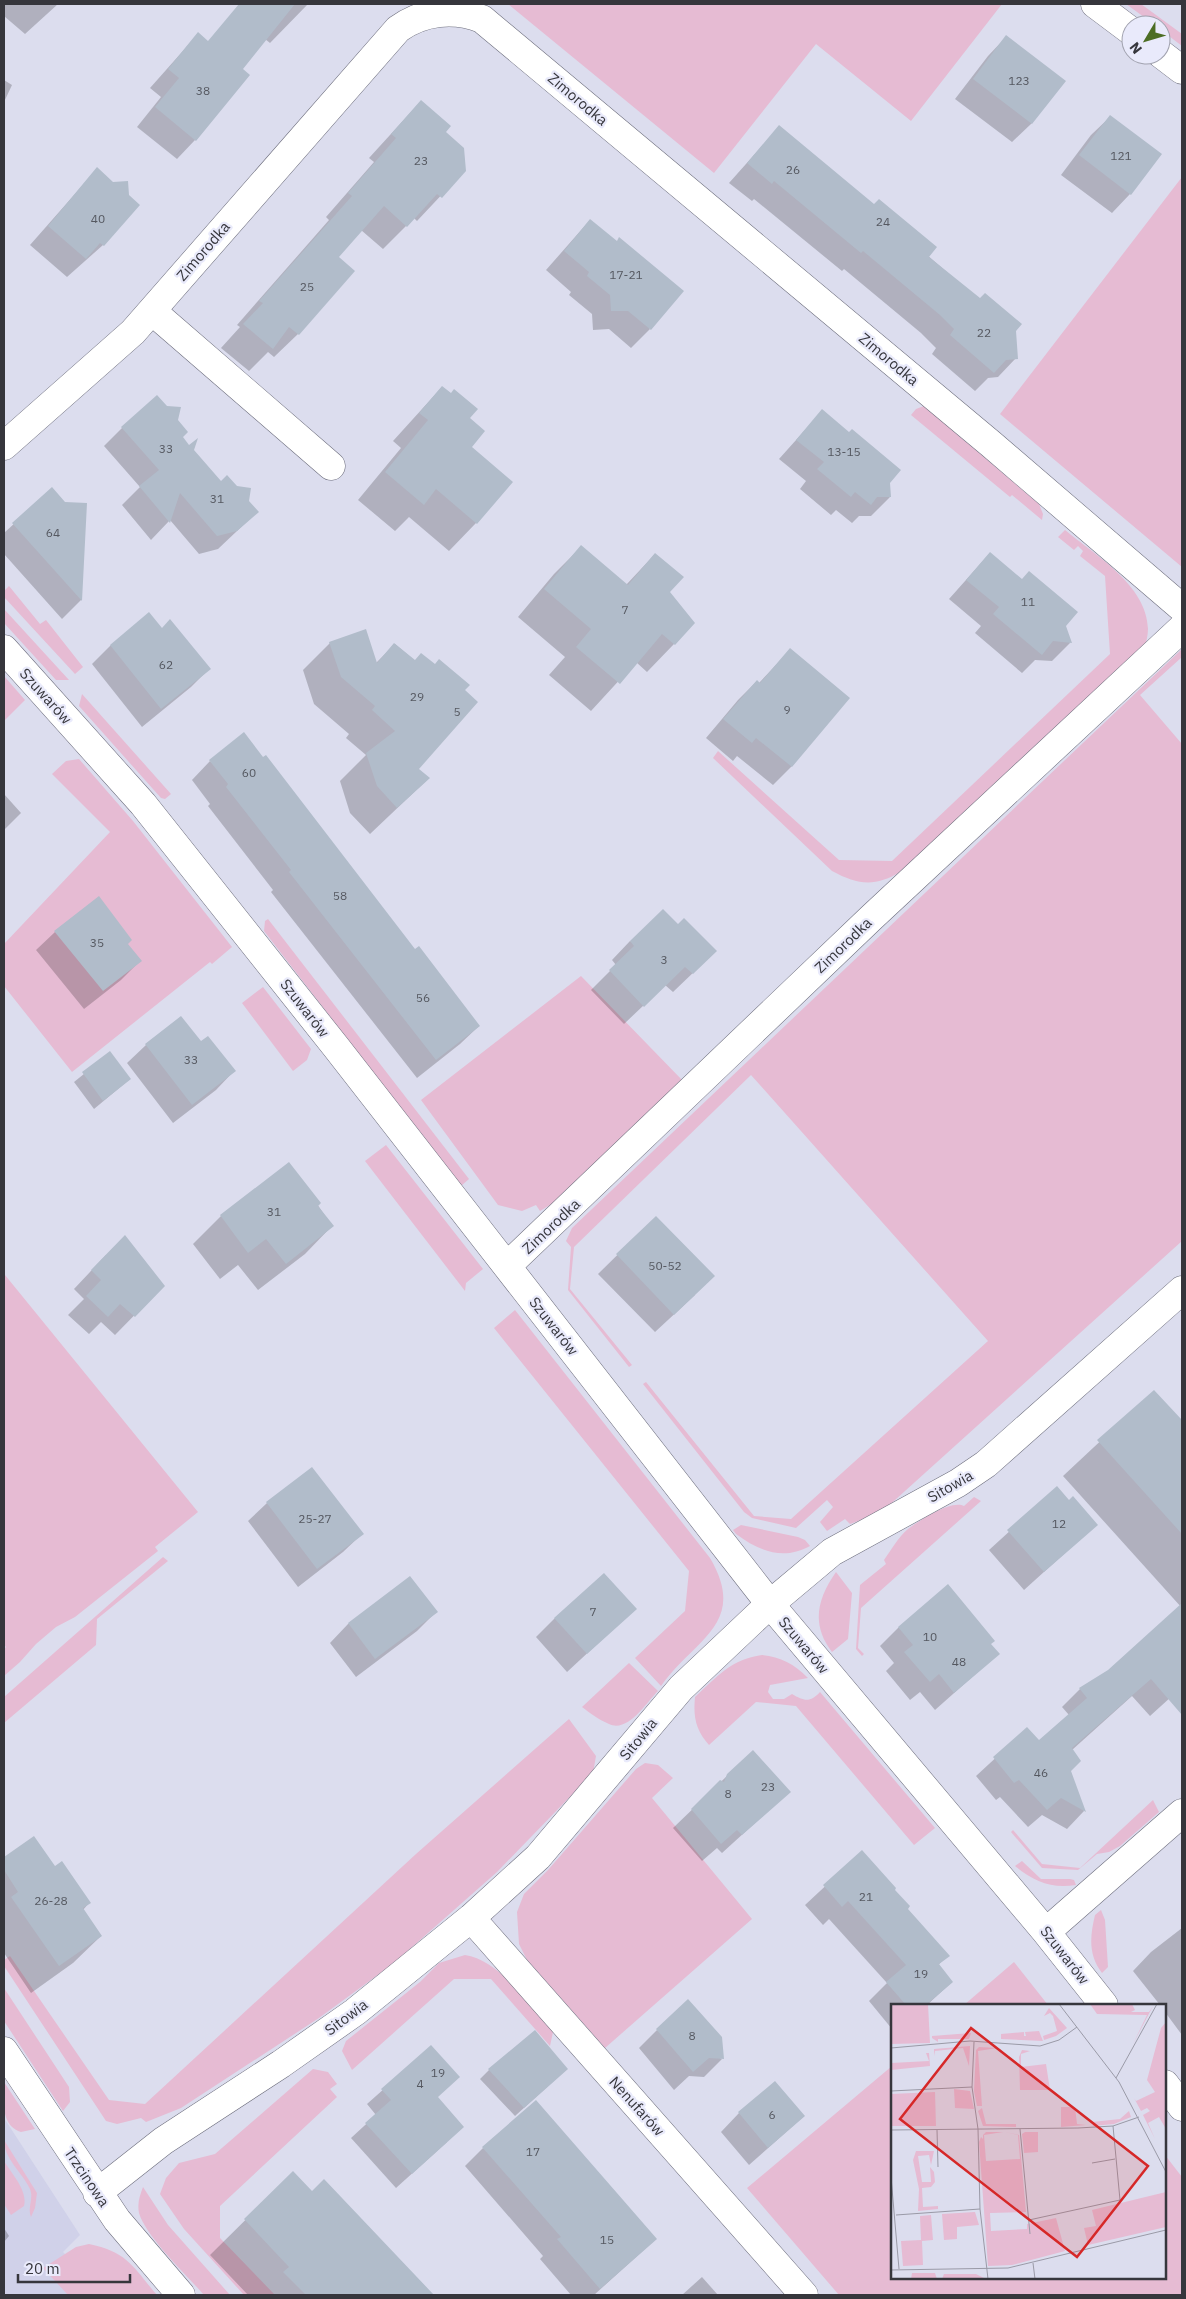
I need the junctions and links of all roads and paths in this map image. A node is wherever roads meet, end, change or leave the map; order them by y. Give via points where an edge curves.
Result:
1 (1095, 4) edge
2 (1121, 24) edge
3 (1171, 62) edge
4 (1182, 70) edge
5 (152, 310) junction
6 (4, 446) edge
7 (331, 466) dead end
8 (1182, 608) edge
9 (1182, 628) edge
10 (4, 649) edge
11 (507, 1266) junction
12 (1182, 1290) edge
13 (770, 1604) junction
14 (1182, 1813) edge
15 (471, 1918) junction
16 (1046, 1932) junction
17 (1103, 2004) edge
18 (4, 2051) edge
19 (1166, 2085) edge
20 (1182, 2107) edge
21 (97, 2193) junction
22 (181, 2295) edge
23 (804, 2295) edge

1 - 2 street
3 - 4 street
5 - 6 street, Zimorodka via 133,332
5 - 7 street
5 - 8 street, Zimorodka via 398,29 429,14 473,15 505,38 991,444
9 - 11 street, Zimorodka via 871,918
10 - 11 street, Szuwarów via 143,804
11 - 13 street, Szuwarów
12 - 13 street, Sitowia via 986,1464 958,1483 843,1544
13 - 15 street, Sitowia via 681,1688 538,1857
13 - 16 street, Szuwarów
14 - 16 street
15 - 21 street, Sitowia via 355,2012 163,2141
15 - 23 street, Nenufarów
16 - 17 street, Szuwarów
18 - 21 street, Trzcinowa
19 - 20 street
21 - 22 street, Trzcinowa

